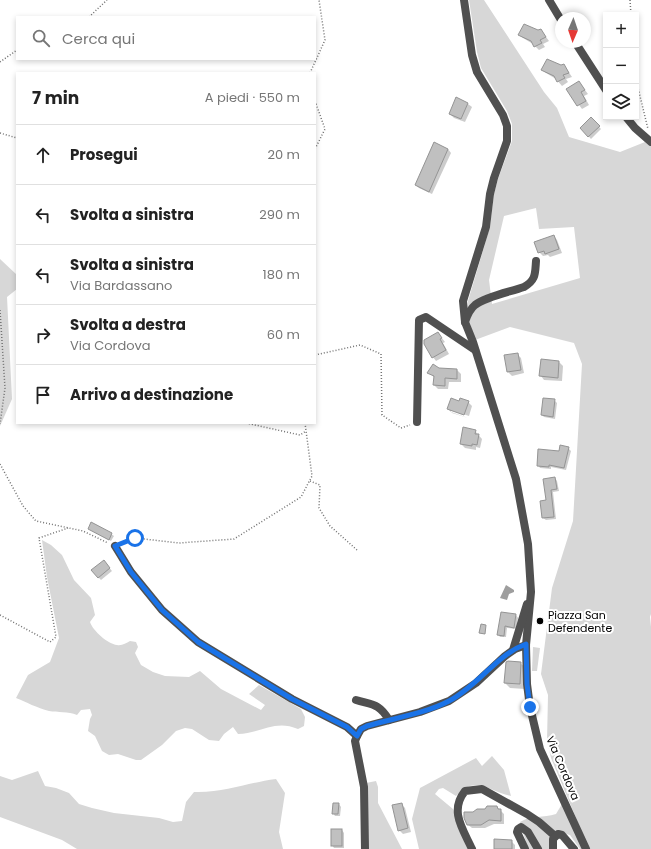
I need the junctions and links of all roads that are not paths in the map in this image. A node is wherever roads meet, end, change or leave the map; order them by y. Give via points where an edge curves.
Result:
1 (464, 0) edge
2 (549, 0) edge
3 (556, 12) edge
4 (579, 48) edge
5 (603, 85) edge
6 (628, 120) edge
7 (650, 138) edge
8 (536, 261) dead end
9 (465, 322) junction
10 (475, 350) junction
11 (417, 422) road end
12 (115, 546) road end
13 (531, 592) junction
14 (526, 644) junction
15 (512, 650) junction
16 (356, 700) dead end
17 (389, 720) junction
18 (357, 736) junction
19 (554, 836) junction
20 (366, 849) edge
21 (472, 849) edge
22 (525, 849) edge
23 (538, 849) edge
24 (553, 849) edge
25 (574, 849) edge
26 (586, 849) edge

1 - 9 street via 477,72 507,126 507,141 490,194 486,227 463,301
2 - 3 street
4 - 5 street
6 - 7 street
8 - 9 street via 534,278 529,285 475,305
9 - 10 street
10 - 11 street via 426,317 419,320
10 - 13 street via 516,479 528,544
12 - 18 street via 131,572 162,610 198,642 292,699 347,727
13 - 14 street, Via Cordova
13 - 15 street
14 - 15 street
14 - 26 street, Via Cordova via 530,707 540,749
15 - 17 street via 476,683 449,701
16 - 17 street via 380,707
17 - 18 street via 361,729
18 - 20 street via 355,741 364,787
19 - 21 street via 527,814 482,790 465,791 456,808
19 - 24 street
19 - 25 street via 562,835
22 - 23 street via 517,832 522,827

